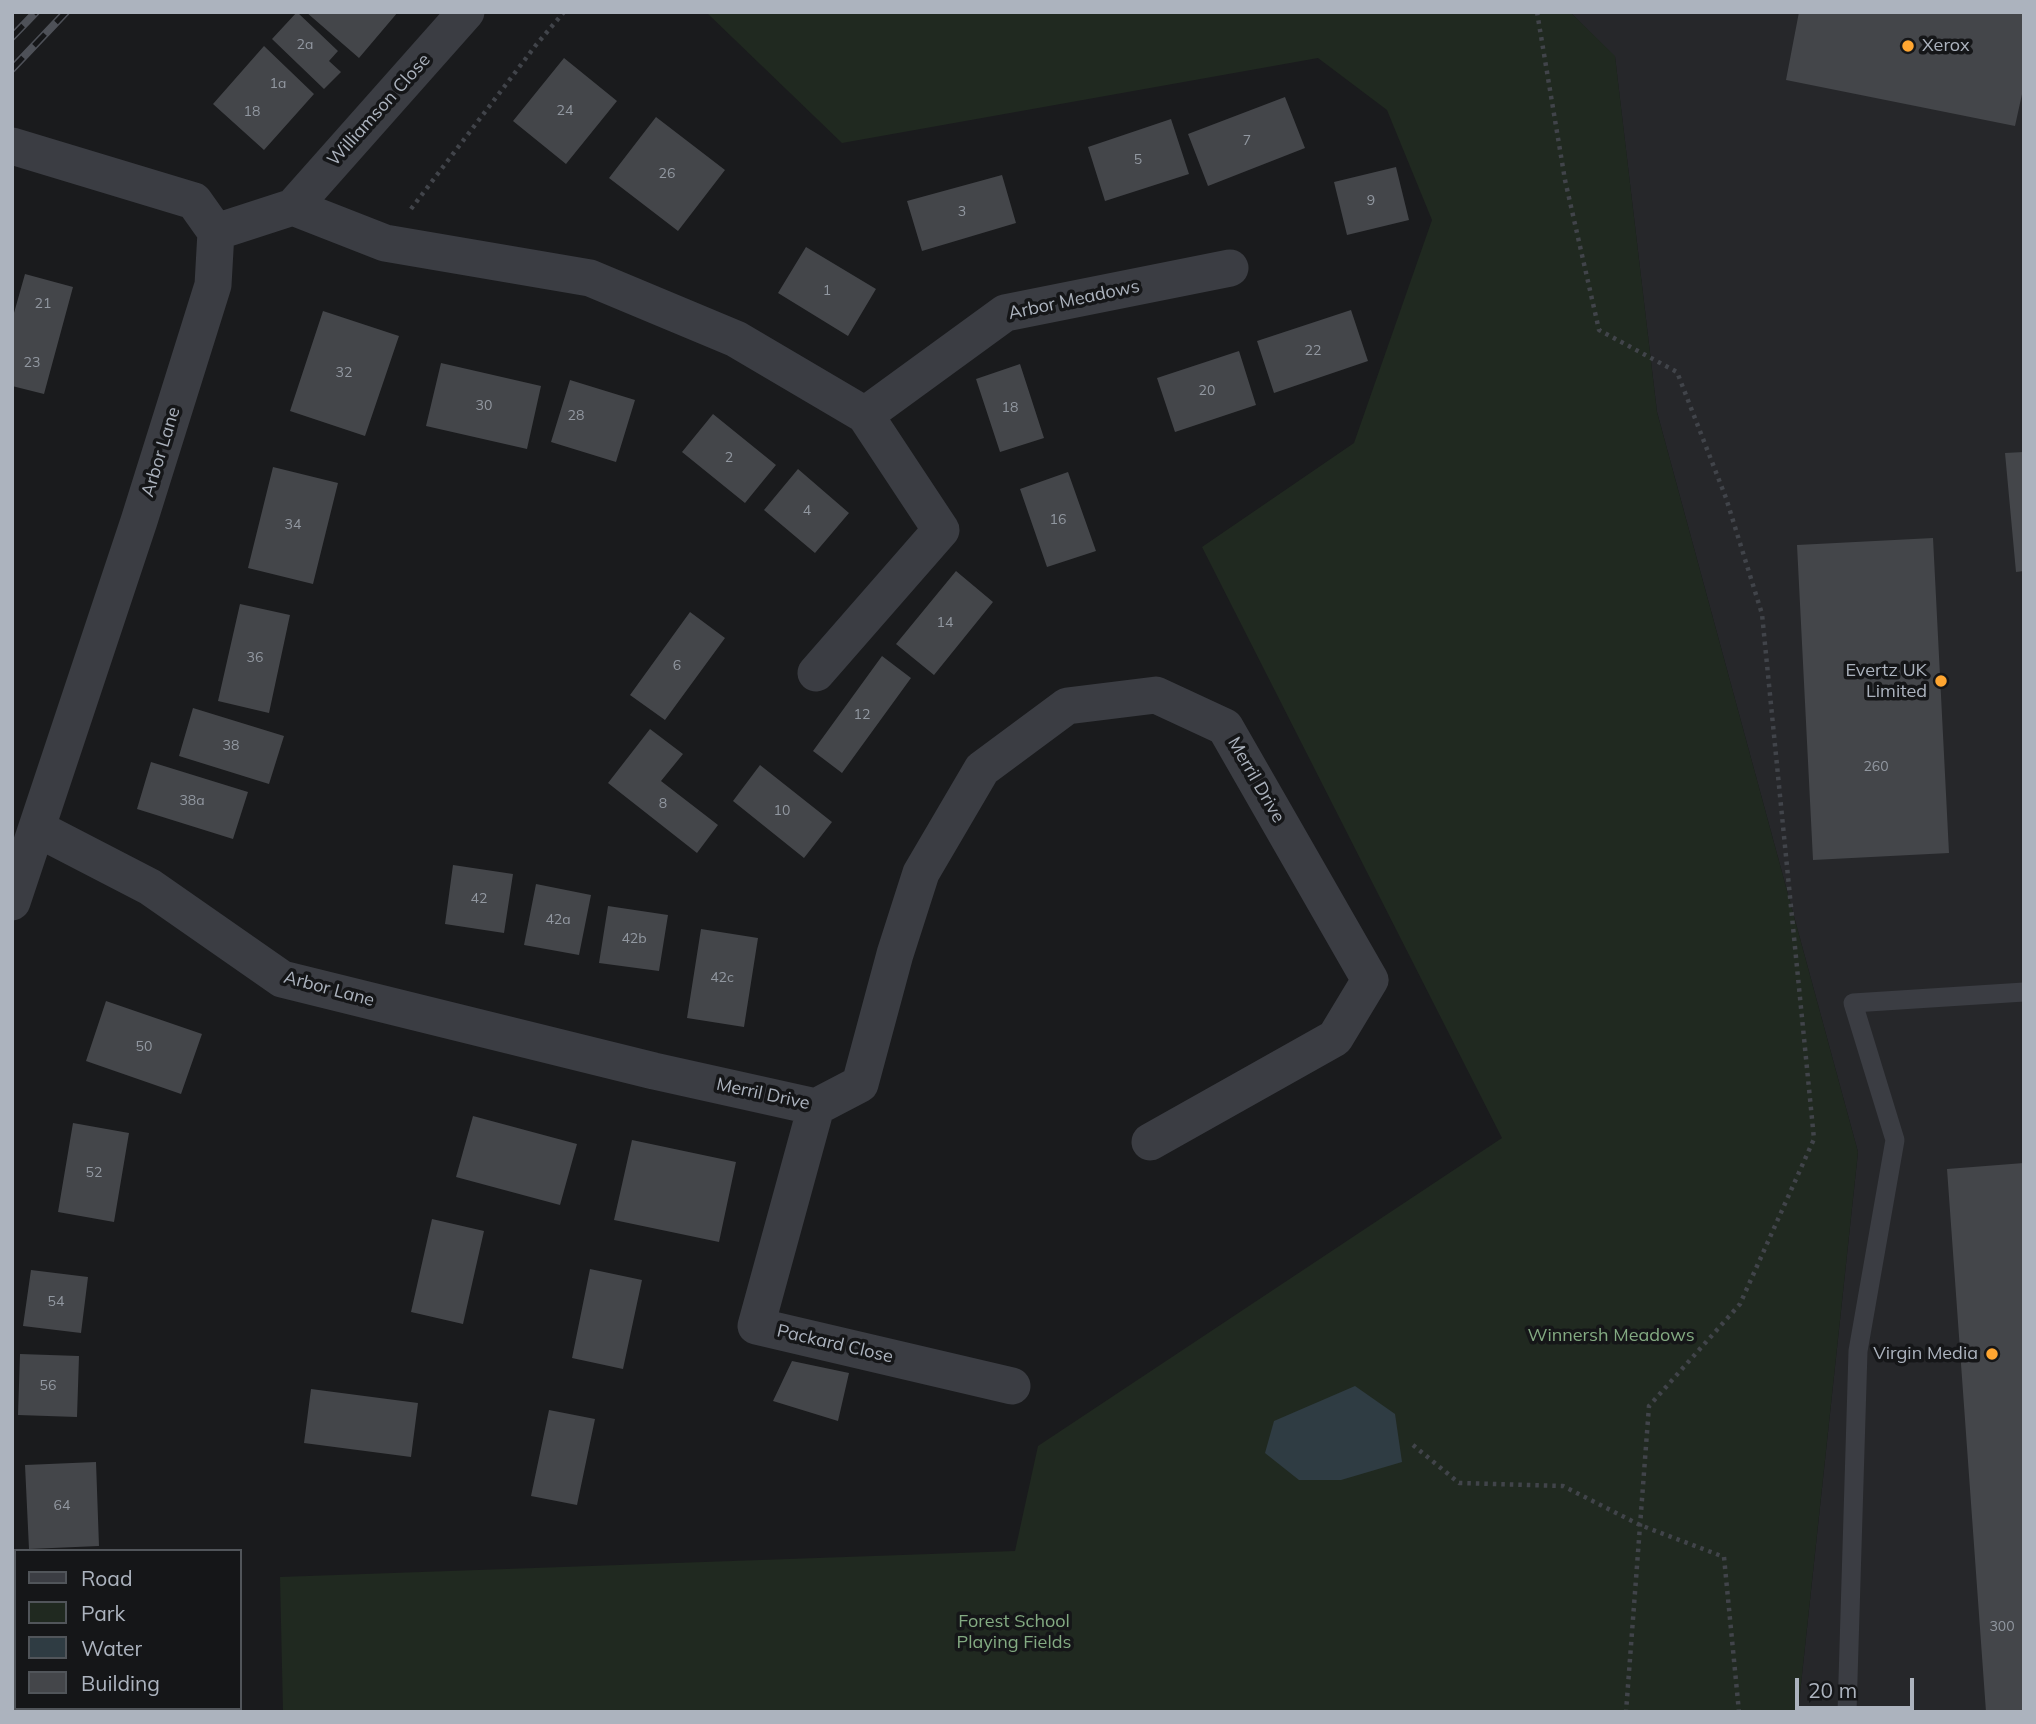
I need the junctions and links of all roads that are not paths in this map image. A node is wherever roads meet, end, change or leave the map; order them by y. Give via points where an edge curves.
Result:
1 (466, 12) edge
2 (12, 146) edge
3 (292, 207) junction
4 (216, 232) junction
5 (1230, 268) dead end
6 (865, 415) junction
7 (816, 673) dead end
8 (25, 825) edge
9 (12, 902) edge
10 (2024, 992) edge
11 (654, 1071) joint
12 (816, 1107) junction
13 (1150, 1142) dead end
14 (1012, 1386) dead end
15 (1847, 1712) edge

1 - 3 street, Williamson Close
2 - 4 street via 194,201
3 - 4 street
3 - 6 street via 385,243 590,278 736,339
4 - 8 street, Arbor Lane via 213,285
5 - 6 street, Arbor Meadows via 1004,313
6 - 7 street via 941,530
8 - 9 street, Arbor Lane
8 - 11 street, Arbor Lane via 150,887 282,979
10 - 15 lane via 1853,1003 1895,1140 1858,1352
11 - 12 street, Merril Drive
12 - 13 street, Merril Drive via 860,1084 921,873 982,769 1067,706 1156,695 1225,727 1370,980 1335,1038
12 - 14 street, Packard Close via 757,1326

